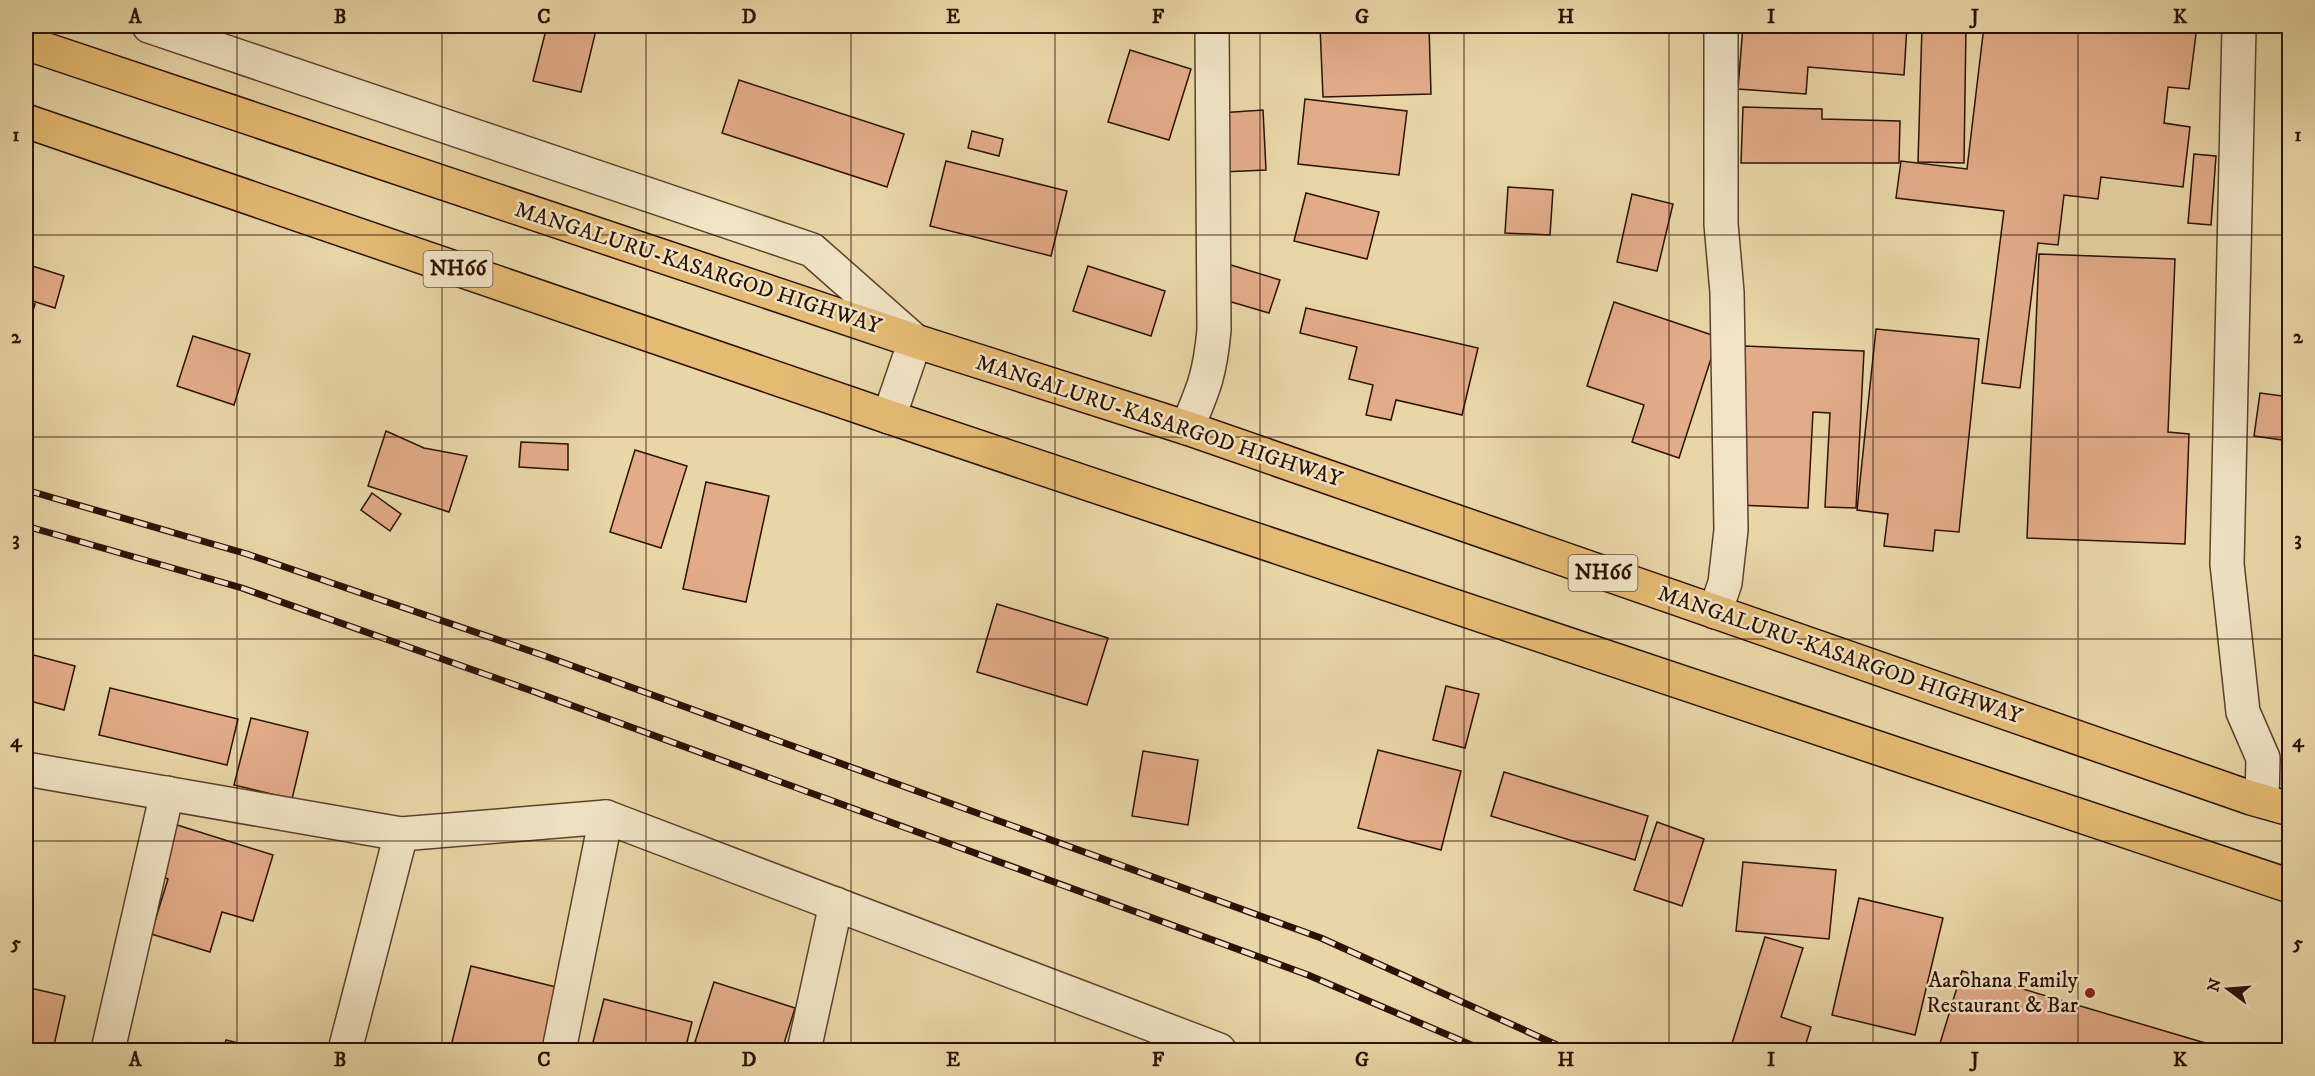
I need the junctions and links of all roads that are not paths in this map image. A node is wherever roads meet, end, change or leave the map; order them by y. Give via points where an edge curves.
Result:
1 (148, 26) edge
2 (1212, 26) edge
3 (1721, 26) edge
4 (2239, 28) dead end
5 (26, 44) edge
6 (26, 121) edge
7 (915, 340) junction
8 (890, 417) junction
9 (1187, 428) junction
10 (1715, 612) junction
11 (26, 769) edge
12 (167, 793) junction
13 (2276, 804) edge
14 (606, 817) junction
15 (401, 834) junction
16 (2289, 886) edge
17 (836, 904) junction
18 (108, 1050) edge
19 (345, 1050) edge
20 (559, 1050) edge
21 (804, 1050) edge
22 (1219, 1050) edge

1 - 7 street via 812,250
2 - 9 street via 1214,330 1205,390
3 - 10 street via 1731,530 1725,583
4 - 13 street via 2227,564 2243,712 2263,758
5 - 7 highway, MANGALURU-KASARGOD HIGHWAY / NH66
6 - 8 highway, NH66
7 - 8 street
7 - 9 highway, MANGALURU-KASARGOD HIGHWAY / NH66
8 - 16 highway, NH66
9 - 10 highway, MANGALURU-KASARGOD HIGHWAY / NH66
10 - 13 highway, MANGALURU-KASARGOD HIGHWAY / NH66
11 - 12 street
12 - 15 street
12 - 18 street
14 - 15 street
14 - 17 street
14 - 20 street
15 - 19 street
17 - 21 street
17 - 22 street

